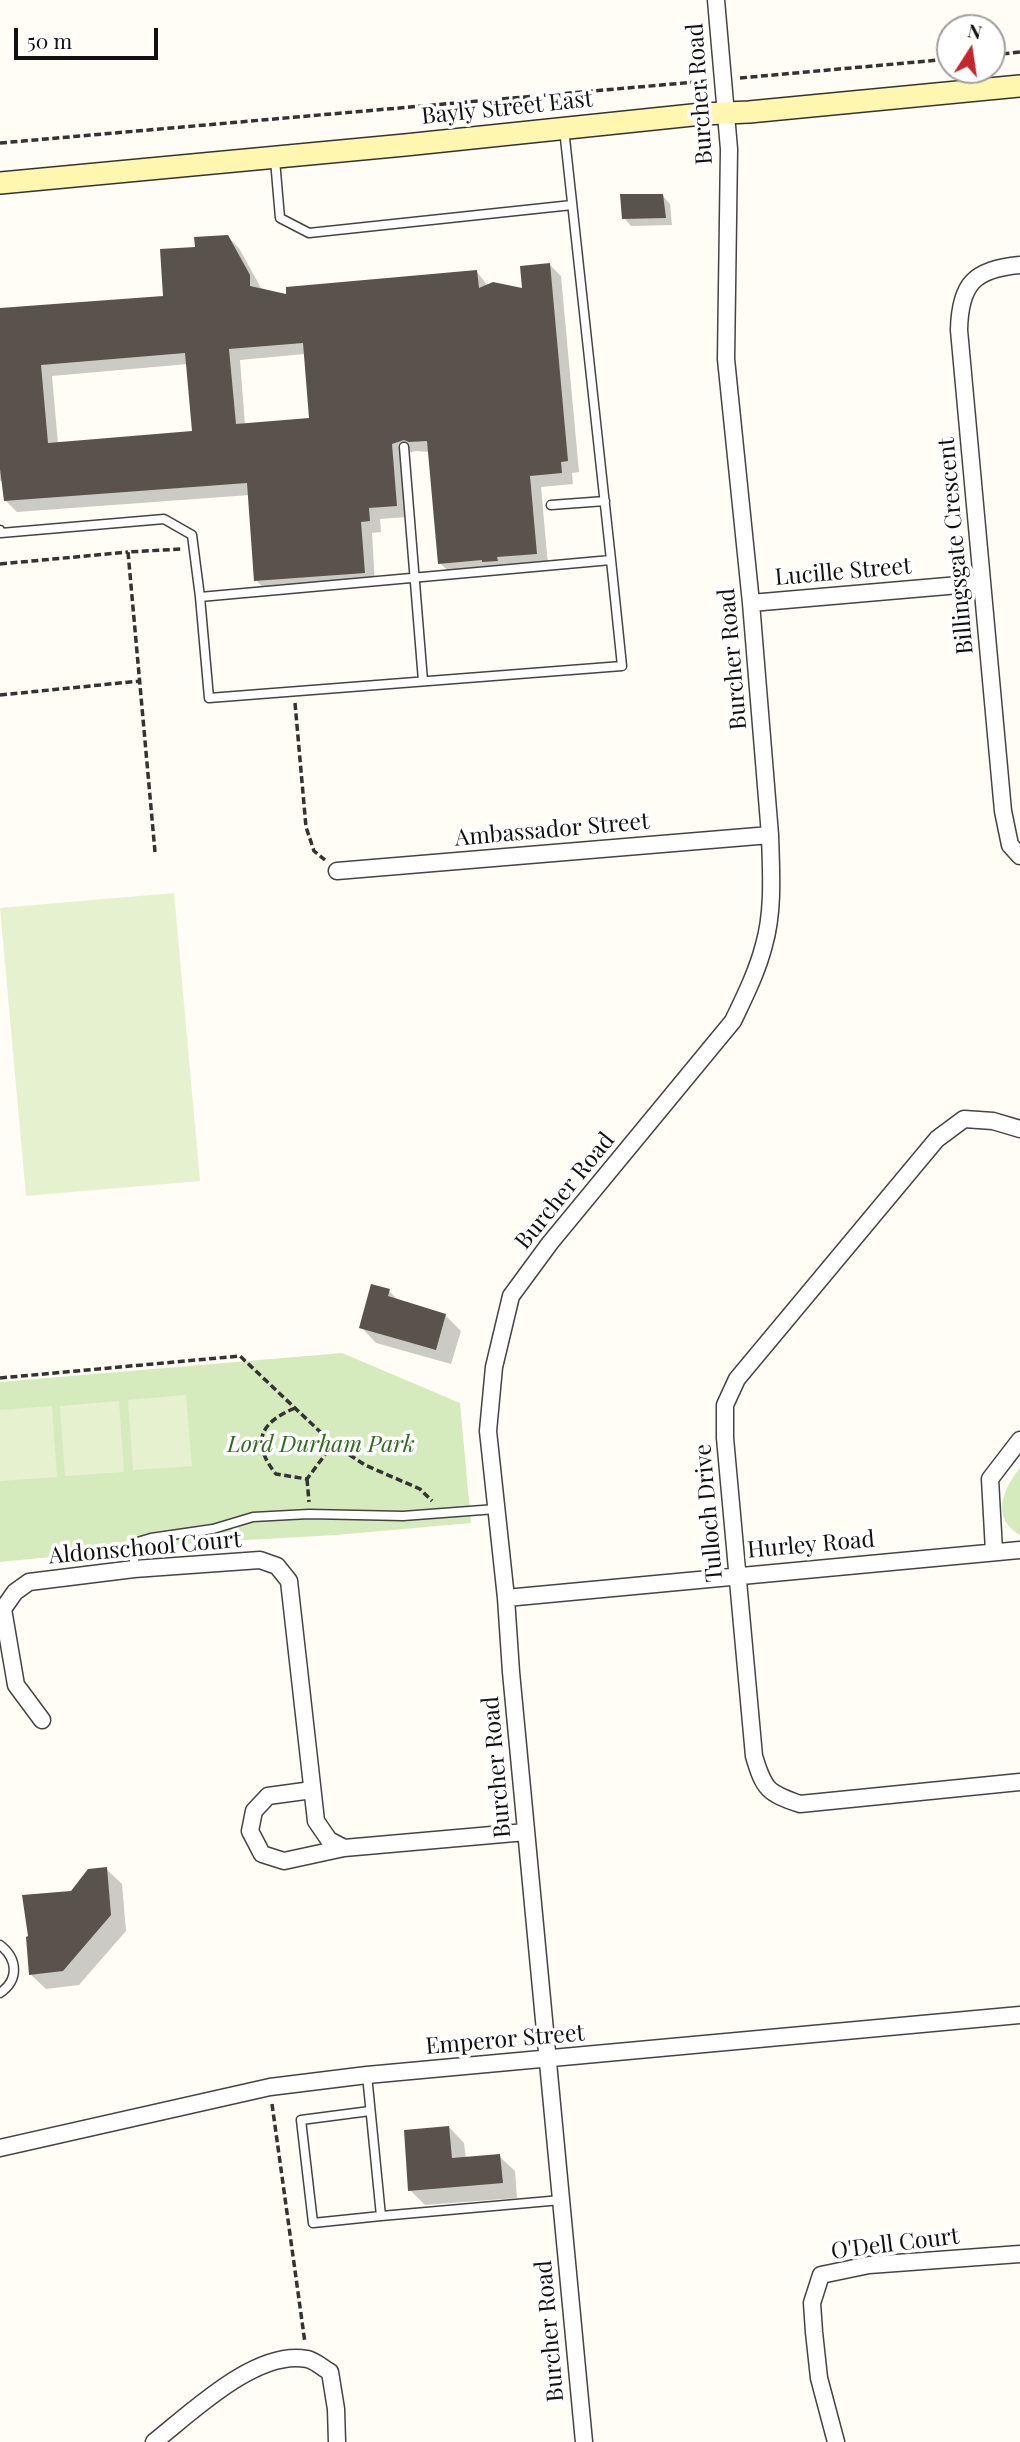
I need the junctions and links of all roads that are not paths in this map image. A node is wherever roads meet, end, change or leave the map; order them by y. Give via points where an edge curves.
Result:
1 (716, 0) edge
2 (1020, 86) edge
3 (726, 113) junction
4 (564, 129) junction
5 (274, 157) junction
6 (0, 183) edge
7 (572, 205) junction
8 (1020, 265) edge
9 (404, 447) dead end
10 (605, 500) junction
11 (551, 505) dead end
12 (0, 530) edge
13 (611, 560) junction
14 (414, 578) junction
15 (982, 583) junction
16 (200, 597) junction
17 (751, 603) junction
18 (424, 681) junction
19 (770, 835) junction
20 (1020, 856) edge
21 (337, 871) road end
22 (1020, 1129) edge
23 (1020, 1440) edge
24 (496, 1509) junction
25 (1020, 1549) edge
26 (995, 1551) junction
27 (134, 1569) junction
28 (737, 1575) junction
29 (506, 1598) junction
30 (42, 1720) dead end
31 (1020, 1783) edge
32 (312, 1790) junction
33 (526, 1832) junction
34 (344, 1848) junction
35 (0, 1945) edge
36 (0, 1993) edge
37 (1020, 2015) edge
38 (548, 2058) junction
39 (367, 2076) junction
40 (370, 2111) junction
41 (0, 2148) edge
42 (561, 2200) junction
43 (380, 2216) junction
44 (1020, 2254) edge
45 (154, 2442) edge
46 (337, 2442) edge
47 (584, 2442) edge
48 (836, 2442) edge

1 - 3 street, Burcher Road
2 - 3 main road, Bayly Street East
3 - 4 main road, Bayly Street East
3 - 17 street, Burcher Road via 726,359
4 - 5 main road, Bayly Street East
4 - 7 lane
5 - 6 main road, Bayly Street East
5 - 7 lane via 280,218 309,233
7 - 10 lane
8 - 15 street, Billingsgate Crescent via 983,273 969,286 960,306
9 - 14 lane
10 - 11 lane
10 - 13 lane
12 - 16 lane via 164,519 192,535
13 - 14 lane
13 - 18 lane via 622,666
14 - 16 lane
14 - 18 lane
15 - 17 street, Lucille Street
15 - 20 street, Billingsgate Crescent via 1005,828 1010,845
16 - 18 lane via 209,698
17 - 19 street, Burcher Road
19 - 21 street, Ambassador Street
19 - 24 street, Burcher Road via 765,942 733,1021 550,1243 512,1296 494,1367 488,1431
22 - 28 street, Tulloch Drive via 964,1119 937,1139 737,1379 725,1405 725,1438
23 - 26 street via 990,1479
24 - 27 lane via 403,1516 253,1517 134,1543
24 - 29 street, Burcher Road
25 - 26 street, Hurley Road
26 - 28 street, Hurley Road
27 - 30 street, Aldonschool Court via 29,1582 3,1609 16,1685
27 - 32 street, Aldonschool Court via 260,1560 277,1566 289,1581
28 - 29 street, Hurley Road
28 - 31 street, Tulloch Drive via 754,1756 759,1775 773,1794 800,1804
29 - 33 street, Burcher Road
32 - 34 street, Aldonschool Court via 316,1821 329,1840
32 - 34 street via 268,1796 254,1811 250,1831 262,1854 284,1861
33 - 34 street
33 - 38 street, Burcher Road
35 - 36 lane via 13,1959 14,1974
37 - 38 street, Emperor Street
38 - 39 street, Emperor Street
38 - 42 street, Burcher Road
39 - 40 lane
39 - 41 street, Emperor Street via 270,2087
40 - 43 lane
40 - 43 lane via 301,2120 313,2223
42 - 43 lane
42 - 47 street, Burcher Road
44 - 48 street, O'Dell Court via 869,2265 821,2275 812,2303 818,2378
45 - 46 street via 240,2375 276,2360 307,2359 330,2372

